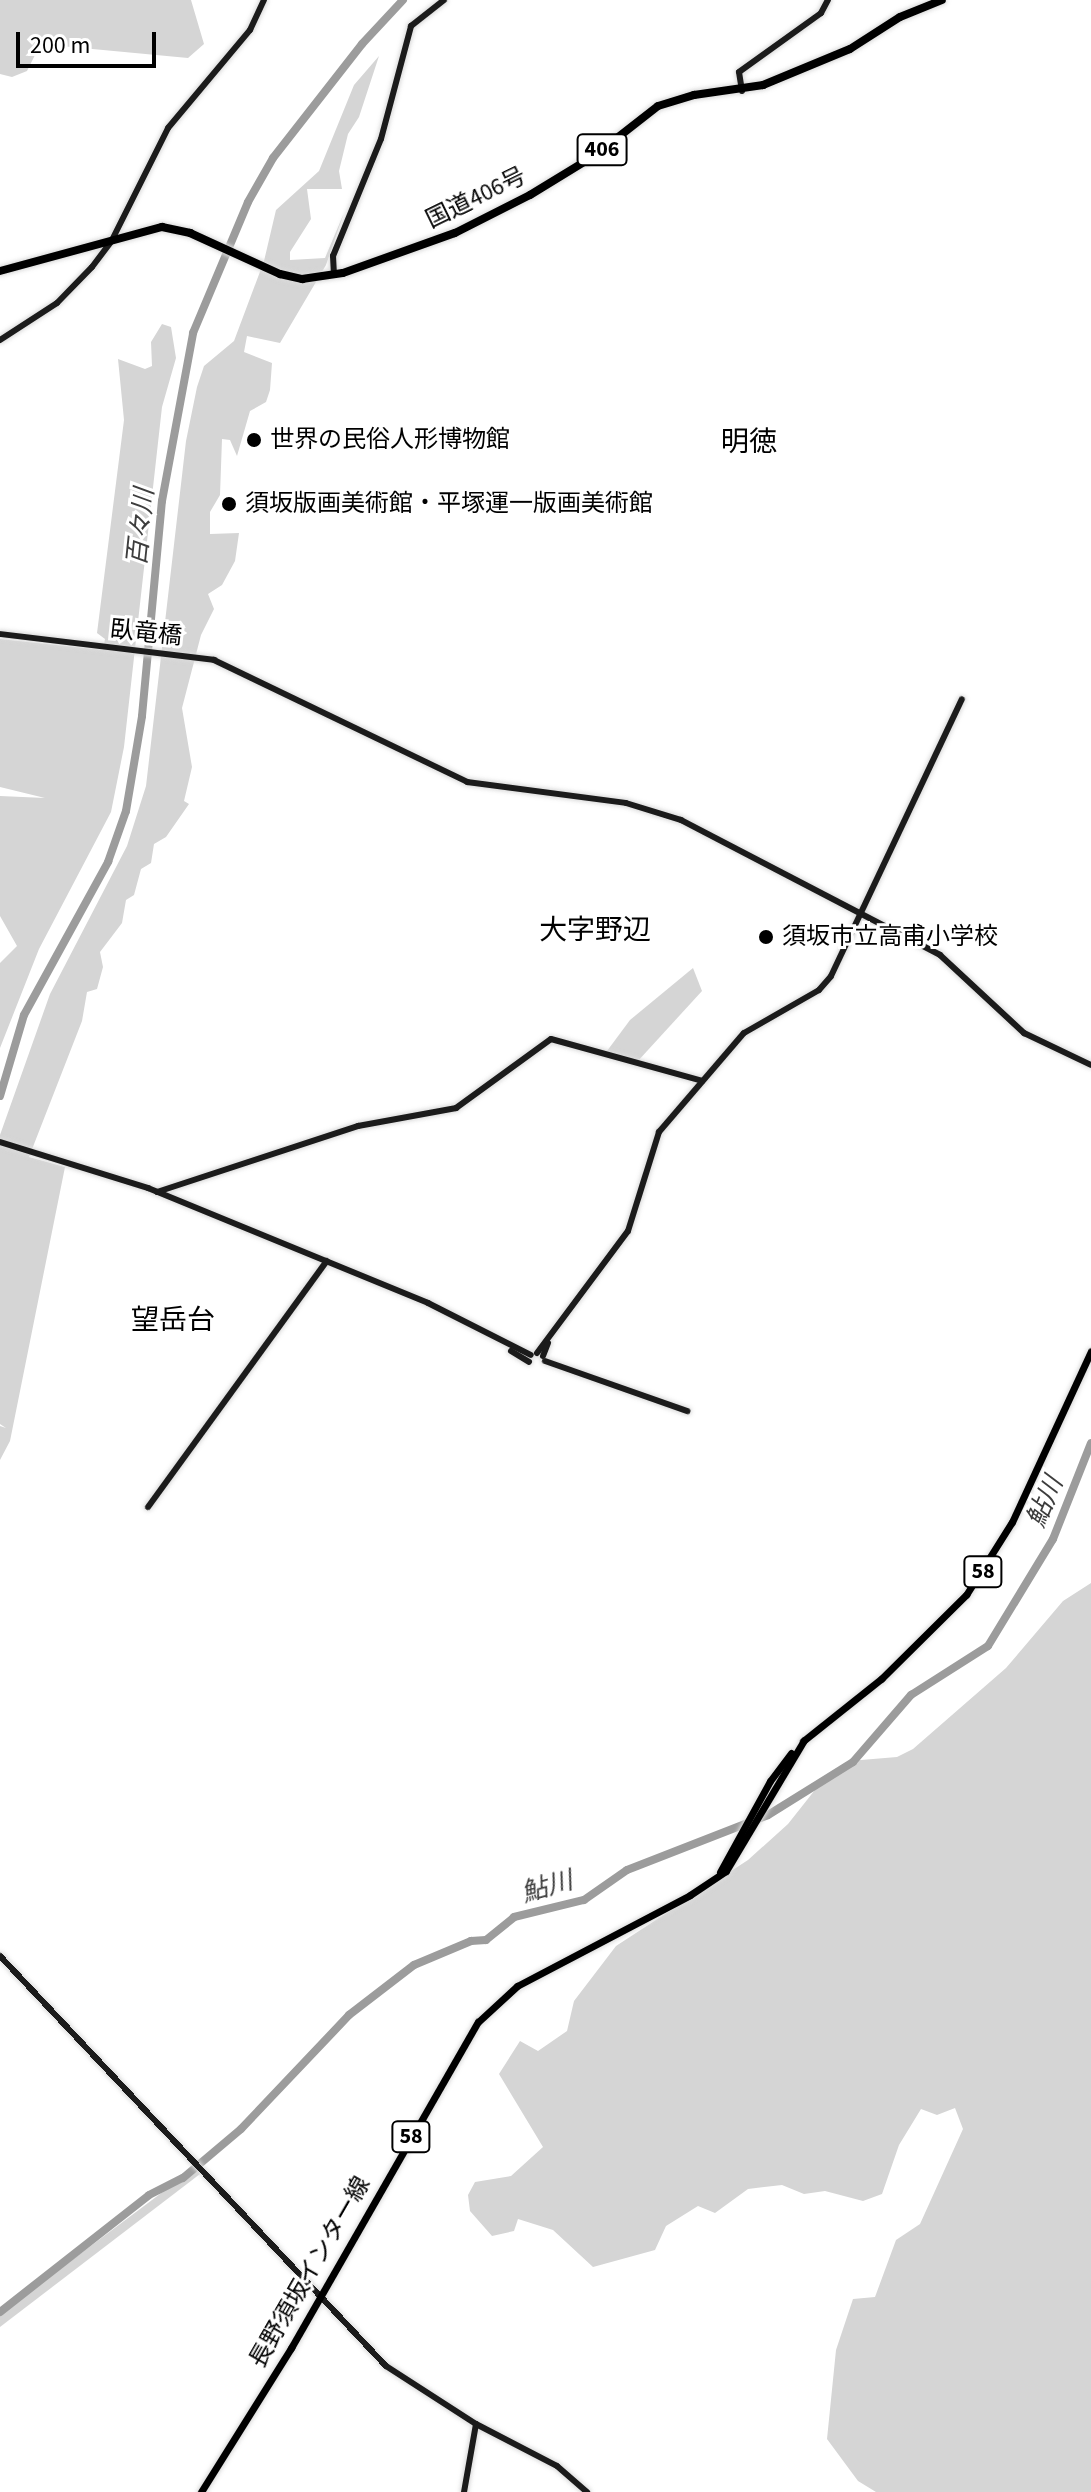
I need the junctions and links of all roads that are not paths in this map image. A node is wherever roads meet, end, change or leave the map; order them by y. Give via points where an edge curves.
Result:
1 (264, 0) edge
2 (444, 0) edge
3 (828, 0) edge
4 (942, 0) edge
5 (742, 91) junction
6 (112, 240) junction
7 (0, 271) edge
8 (334, 275) junction
9 (0, 340) edge
10 (0, 634) edge
11 (962, 699) dead end
12 (863, 916) junction
13 (1091, 1065) edge
14 (702, 1081) junction
15 (0, 1142) edge
16 (157, 1192) junction
17 (327, 1261) junction
18 (1091, 1351) edge
19 (538, 1359) junction
20 (687, 1411) dead end
21 (148, 1507) dead end
22 (804, 1740) junction
23 (716, 1878) junction
24 (0, 1956) edge
25 (321, 2296) junction
26 (476, 2424) junction
27 (201, 2492) edge
28 (464, 2492) edge
29 (587, 2492) edge

1 - 6 street via 250,30 168,128
2 - 8 street via 411,26 381,139 333,256
3 - 5 street via 821,13 739,72
4 - 5 highway, 国道406号 / 406 via 900,17 829,59
5 - 8 highway, 国道406号 / 406 via 694,95 658,106 594,156 506,207 421,246
6 - 7 highway, 国道406号 / 406
6 - 8 highway, 国道406号 / 406 via 162,227 302,279
6 - 9 street via 57,303
10 - 12 street, 臥竜橋 via 195,656 280,688 467,782 626,803 681,820
11 - 12 street
12 - 13 street, 臥竜橋 via 961,969 1024,1033
12 - 14 street via 819,990 744,1033
14 - 16 street via 551,1039 456,1108 358,1126
14 - 19 street via 659,1132 640,1203 620,1244
15 - 16 street via 98,1168
16 - 17 street
17 - 19 street via 452,1314
17 - 21 street
18 - 22 main road, 長野須坂インター線 / 58 via 984,1571 881,1679
19 - 20 street
22 - 23 main road, 長野須坂インター線 / 58 via 782,1762
22 - 23 main road, 長野須坂インター線 / 58 via 735,1861
23 - 25 main road, 長野須坂インター線 / 58 via 495,2003 464,2042
24 - 25 street
25 - 26 street via 386,2366
25 - 27 main road, 長野須坂インター線 / 58
26 - 28 street
26 - 29 street via 557,2466

